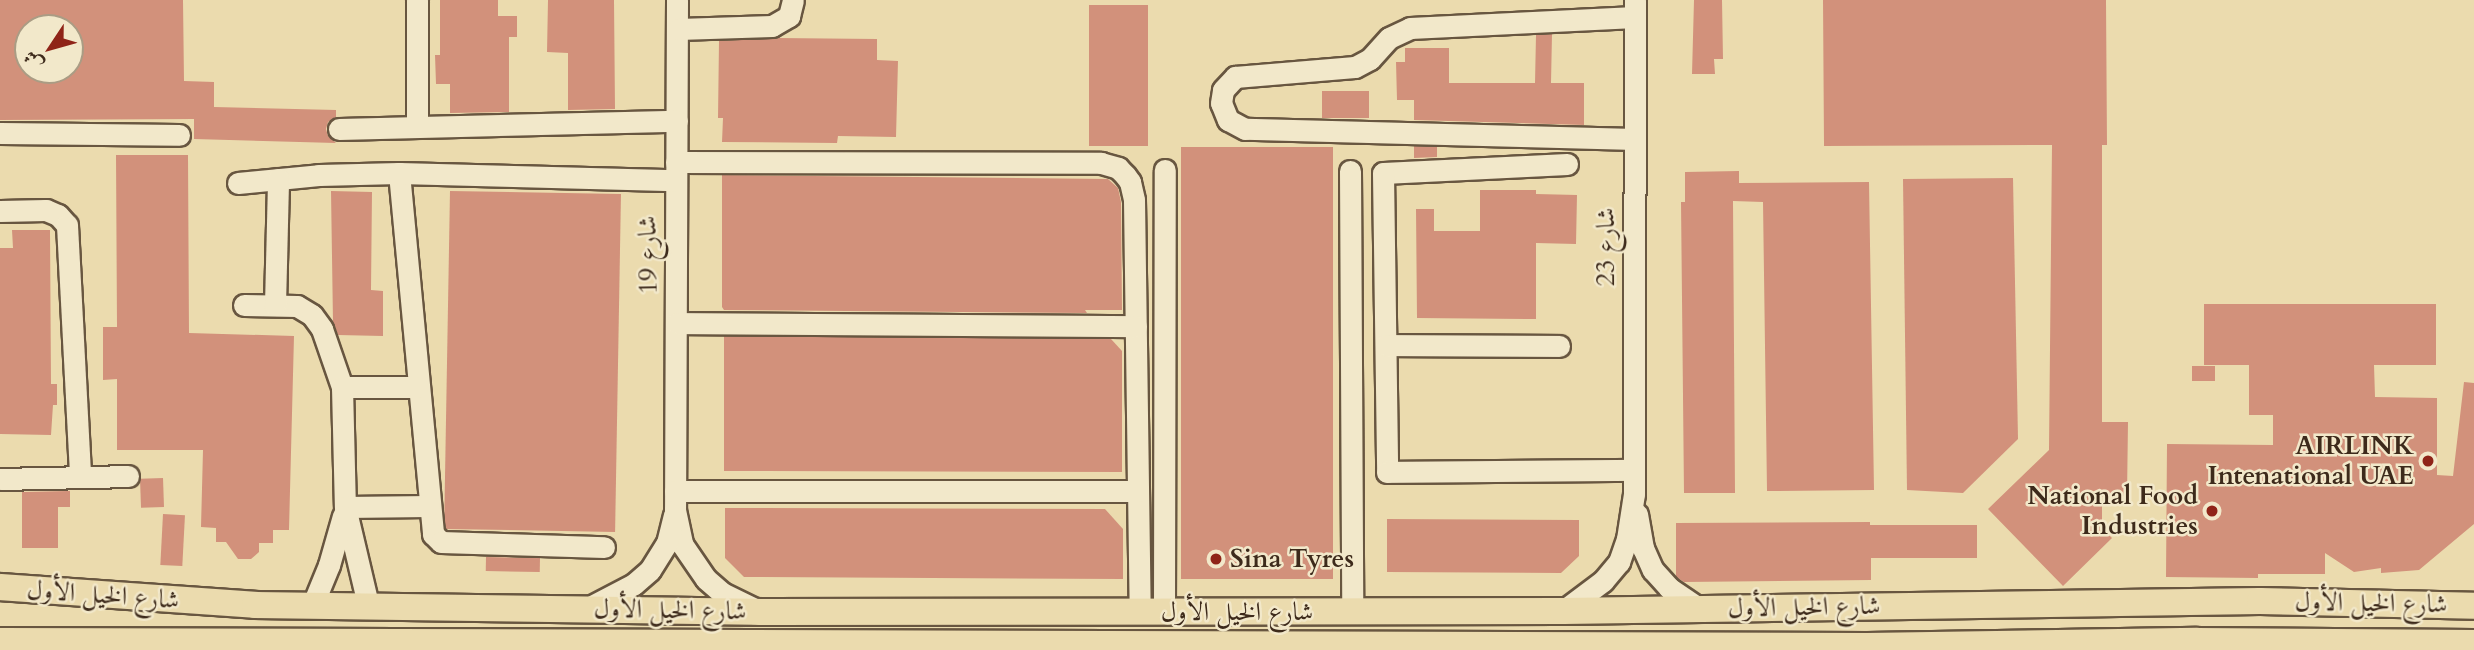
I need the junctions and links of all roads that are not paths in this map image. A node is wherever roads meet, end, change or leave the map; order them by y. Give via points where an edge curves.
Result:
1 (417, 0) edge
2 (677, 0) edge
3 (793, 0) edge
4 (1635, 8) edge
5 (678, 29) junction
6 (677, 121) junction
7 (417, 127) junction
8 (339, 129) dead end
9 (0, 133) edge
10 (179, 135) dead end
11 (1634, 139) junction
12 (1567, 164) dead end
13 (1165, 170) dead end
14 (675, 171) junction
15 (1350, 171) dead end
16 (399, 173) junction
17 (278, 179) junction
18 (238, 183) dead end
19 (0, 211) edge
20 (244, 305) dead end
21 (275, 305) junction
22 (677, 323) junction
23 (1136, 326) junction
24 (1386, 345) junction
25 (1559, 346) dead end
26 (342, 387) junction
27 (417, 387) junction
28 (1634, 470) junction
29 (128, 476) dead end
30 (80, 477) junction
31 (0, 479) edge
32 (1138, 491) junction
33 (1634, 494) junction
34 (675, 500) junction
35 (429, 506) junction
36 (345, 507) junction
37 (604, 547) dead end
38 (0, 587) edge
39 (313, 604) junction
40 (368, 604) junction
41 (2474, 606) edge
42 (585, 609) junction
43 (1700, 609) junction
44 (1563, 611) junction
45 (761, 612) junction
46 (1152, 612) junction
47 (1352, 612) junction
48 (0, 641) edge
49 (2473, 644) edge
50 (400, 645) edge
51 (499, 645) edge
52 (2206, 645) edge
53 (1018, 646) edge
54 (2317, 646) edge
55 (916, 647) edge
56 (1164, 647) edge
57 (1350, 647) edge
58 (1631, 647) edge
59 (1867, 648) edge
60 (1969, 648) edge

1 - 7 street
2 - 5 street, شارع 19
3 - 5 street via 789,16 772,26
4 - 11 street, شارع 23
4 - 11 street via 1410,28 1389,38 1356,67 1241,75 1230,80 1221,96 1228,120 1245,129
5 - 6 street, شارع 19
6 - 7 street
6 - 14 street, شارع 19
7 - 8 street
9 - 10 street
11 - 28 street, شارع 23
12 - 24 street via 1383,173
13 - 46 street
14 - 16 street
14 - 22 street, شارع 19
14 - 23 street via 1110,165 1125,174 1133,191
15 - 47 street
16 - 17 street
16 - 27 street
17 - 18 street
17 - 21 street
19 - 30 street via 46,209 67,225
20 - 21 street
21 - 26 street via 297,306 317,322
22 - 23 street
22 - 34 street, شارع 19
23 - 32 street
24 - 25 street
24 - 28 street via 1387,472
26 - 27 street
26 - 36 street
27 - 35 street
28 - 33 street, شارع 23
29 - 30 street
30 - 31 street
32 - 34 street
32 - 46 street
33 - 43 street, شارع 23 via 1643,548 1653,570 1669,588
33 - 44 street, شارع 23 via 1619,562 1603,582
34 - 42 street, شارع 19 via 667,543 650,570 634,584
34 - 45 street, شارع 19 via 682,544 706,579 722,593
35 - 36 street
35 - 37 street via 433,534 441,542
36 - 39 street
36 - 40 street
38 - 39 main road, شارع الخيل الأول via 173,601
39 - 40 main road, شارع الخيل الأول
40 - 42 main road, شارع الخيل الأول
41 - 43 main road, شارع الخيل الأول via 2260,601
42 - 45 main road, شارع الخيل الأول
43 - 44 main road, شارع الخيل الأول
44 - 47 main road, شارع الخيل الأول
45 - 46 main road, شارع الخيل الأول
46 - 47 main road, شارع الخيل الأول
48 - 50 main road, شارع الخيل الأول
49 - 54 main road, شارع الخيل الأول
50 - 51 main road, شارع الخيل الأول
51 - 55 main road, شارع الخيل الأول
52 - 54 main road, شارع الخيل الأول
52 - 60 main road, شارع الخيل الأول
53 - 55 main road, شارع الخيل الأول
53 - 56 main road, شارع الخيل الأول
56 - 57 main road, شارع الخيل الأول
57 - 58 main road, شارع الخيل الأول
58 - 59 main road, شارع الخيل الأول
59 - 60 main road, شارع الخيل الأول

